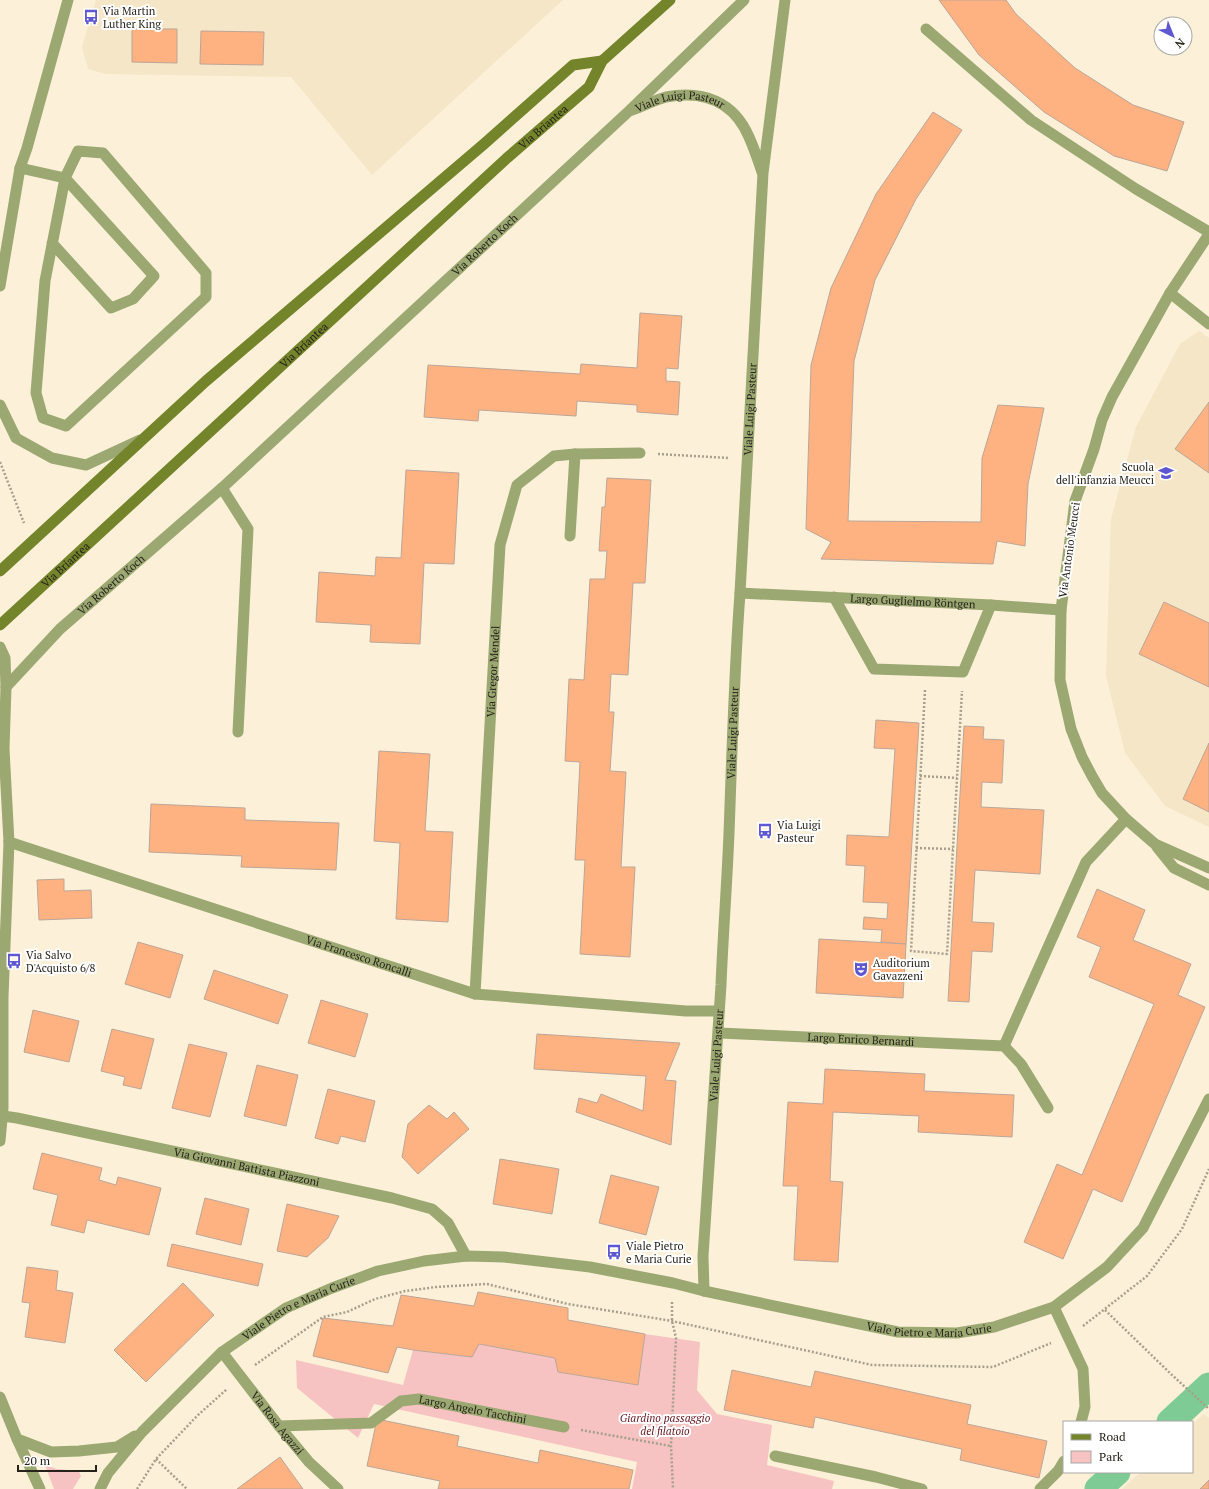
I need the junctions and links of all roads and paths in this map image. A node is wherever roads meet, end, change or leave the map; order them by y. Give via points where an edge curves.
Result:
1 (68, 0) edge
2 (670, 0) edge
3 (744, 0) edge
4 (785, 0) edge
5 (926, 29) dead end
6 (602, 61) junction
7 (628, 112) junction
8 (20, 168) junction
9 (763, 174) junction
10 (65, 178) junction
11 (1209, 233) edge
12 (52, 243) junction
13 (0, 286) edge
14 (1170, 293) junction
15 (1209, 324) edge
16 (0, 405) edge
17 (142, 439) junction
18 (640, 453) joint
19 (575, 454) junction
20 (747, 459) junction
21 (222, 488) junction
22 (570, 536) dead end
23 (0, 571) edge
24 (740, 593) junction
25 (834, 597) junction
26 (991, 605) junction
27 (1060, 610) junction
28 (0, 625) edge
29 (0, 647) edge
30 (926, 671) junction
31 (963, 672) junction
32 (6, 687) junction
33 (238, 732) dead end
34 (2, 753) edge
35 (920, 776) junction
36 (957, 778) junction
37 (1126, 819) junction
38 (9, 842) junction
39 (1155, 844) junction
40 (916, 848) junction
41 (952, 849) junction
42 (1209, 868) edge
43 (1209, 885) edge
44 (476, 994) junction
45 (719, 1011) junction
46 (719, 1033) junction
47 (1004, 1046) junction
48 (1209, 1099) edge
49 (1048, 1108) dead end
50 (3, 1116) junction
51 (0, 1141) edge
52 (466, 1256) junction
53 (704, 1291) junction
54 (1054, 1307) junction
55 (1105, 1310) dead end
56 (222, 1352) junction
57 (241, 1375) junction
58 (1, 1405) edge
59 (1209, 1408) edge
60 (1081, 1421) edge
61 (279, 1426) junction
62 (564, 1427) joint
63 (142, 1432) junction
64 (17, 1439) junction
65 (671, 1446) junction
66 (775, 1456) dead end
67 (156, 1459) junction
68 (1063, 1463) edge
69 (40, 1489) edge
70 (100, 1489) edge
71 (137, 1489) edge
72 (187, 1489) edge
73 (338, 1489) edge
74 (673, 1489) edge
75 (922, 1489) edge
76 (1040, 1489) edge

1 - 8 street
2 - 6 main road, Via Briantea
3 - 7 street, Via Roberto Koch
4 - 9 street, Viale Luigi Pasteur
5 - 11 street via 1031,120
6 - 17 main road via 573,65
6 - 28 main road, Via Briantea via 589,87 507,158
7 - 9 street, Viale Luigi Pasteur via 666,98 688,95 707,97 728,108 740,122 749,137
7 - 21 street, Via Roberto Koch
8 - 10 street
8 - 13 street
9 - 20 street, Viale Luigi Pasteur
10 - 12 street
10 - 12 street via 154,276 133,299 111,308
10 - 12 street via 78,151 103,154 206,273 206,297 66,426 43,418 36,393 45,281
11 - 14 street, Via Antonio Meucci
14 - 15 street
14 - 27 street, Via Antonio Meucci via 1112,397 1102,420 1076,501
16 - 17 street via 16,438 52,458 86,465
17 - 23 main road
18 - 19 street, Via Gregor Mendel
18 - 20 path
19 - 22 street
19 - 44 street, Via Gregor Mendel via 554,456 517,485 500,545
20 - 24 street, Viale Luigi Pasteur
21 - 32 street, Via Roberto Koch via 60,628
21 - 33 street via 248,529
24 - 25 street, Largo Guglielmo Röntgen
24 - 45 street, Viale Luigi Pasteur
25 - 26 street, Largo Guglielmo Röntgen
25 - 30 street, Largo Guglielmo Röntgen via 874,669
26 - 27 street, Largo Guglielmo Röntgen
26 - 31 street, Largo Guglielmo Röntgen
27 - 37 street, Via Antonio Meucci via 1060,680 1071,729 1082,757 1102,793
29 - 32 street via 5,658
30 - 31 street, Largo Guglielmo Röntgen
30 - 35 path
31 - 36 path
32 - 34 street
34 - 38 street
35 - 36 path
35 - 40 path
36 - 41 path
37 - 39 street, Via Antonio Meucci
37 - 47 street via 1086,862
38 - 44 street, Via Francesco Roncalli
38 - 50 street via 3,997
39 - 42 street, Via Antonio Meucci
39 - 43 street, Via Antonio Meucci via 1174,868
40 - 41 path
40 - 41 path via 911,951 946,954
44 - 45 street, Via Francesco Roncalli via 686,1011
45 - 46 street, Viale Luigi Pasteur
46 - 47 street, Largo Enrico Bernardi
46 - 53 street, Viale Luigi Pasteur via 703,1256
47 - 49 street via 1021,1064
48 - 54 street, Viale Pietro e Maria Curie via 1143,1228 1107,1267
50 - 51 street
50 - 52 street, Via Giovanni Battista Piazzoni via 368,1193 432,1209 448,1223
52 - 53 street, Viale Pietro e Maria Curie via 504,1257 590,1267
52 - 56 street, Viale Pietro e Maria Curie via 424,1261 378,1271 332,1288 286,1308
53 - 54 street, Viale Pietro e Maria Curie via 898,1332 957,1333 994,1327
54 - 60 street via 1083,1369 1085,1407
55 - 59 path
56 - 57 street, Via Rosa Agazzi
56 - 63 street, Viale Pietro e Maria Curie
57 - 61 street, Via Rosa Agazzi
57 - 65 path via 323,1317 347,1312 376,1299 413,1290 487,1284 568,1304 672,1321 676,1338
57 - 67 path
58 - 64 street
61 - 62 street, Largo Angelo Tacchini via 371,1423 401,1401 419,1399
61 - 73 street, Via Rosa Agazzi via 309,1462
62 - 65 path
63 - 64 street via 117,1447 79,1451 51,1452
63 - 70 street, Viale Pietro e Maria Curie via 108,1473
64 - 69 street
65 - 74 path
66 - 75 street
67 - 71 path
67 - 72 path
68 - 76 street

